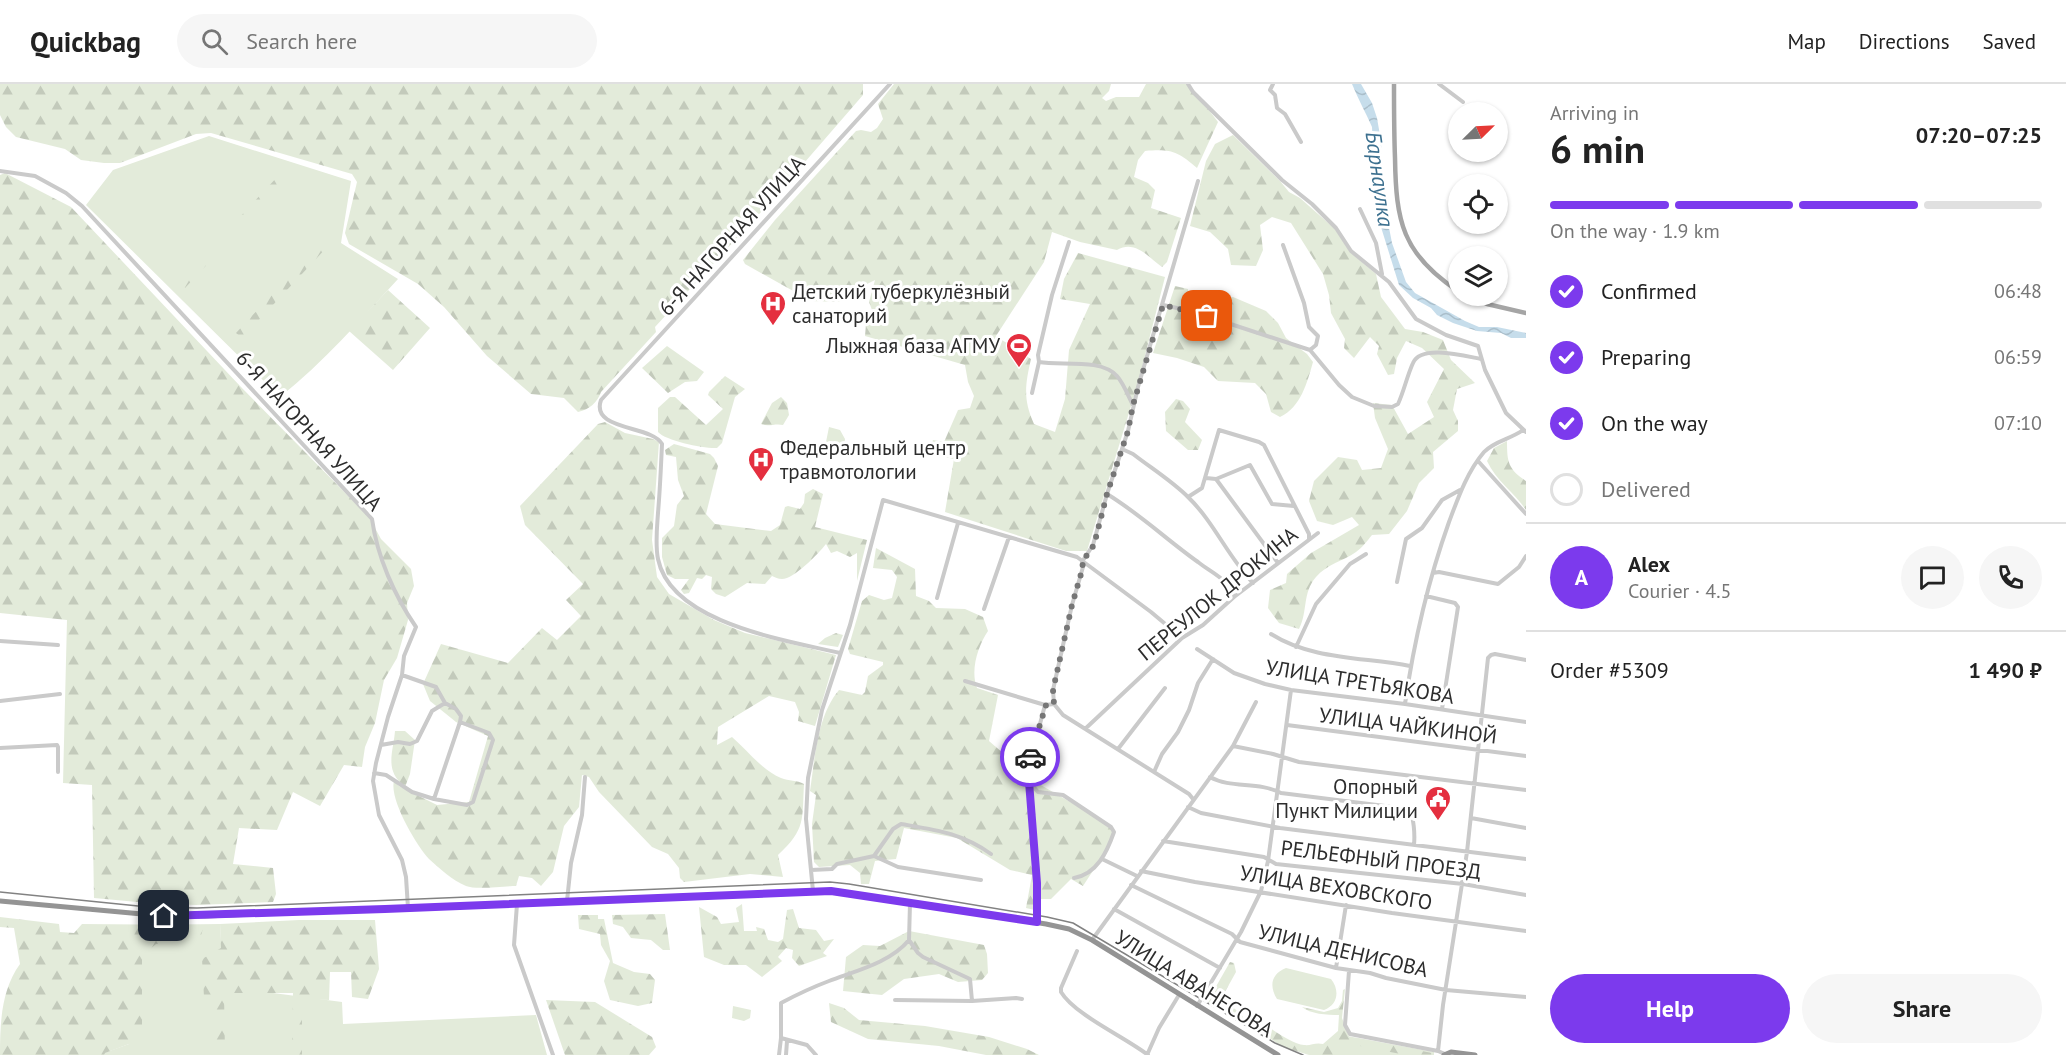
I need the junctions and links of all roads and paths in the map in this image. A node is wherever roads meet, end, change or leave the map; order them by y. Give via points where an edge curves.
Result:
1 (890, 84) edge
2 (1188, 84) edge
3 (1273, 84) edge
4 (1394, 84) edge
5 (1439, 84) edge
6 (1463, 102) dead end
7 (1301, 142) dead end
8 (0, 171) edge
9 (1198, 181) dead end
10 (1360, 209) dead end
11 (1069, 242) dead end
12 (1283, 246) dead end
13 (1382, 274) junction
14 (1448, 284) edge
15 (1163, 305) junction
16 (1496, 306) edge
17 (1526, 313) edge
18 (1310, 350) junction
19 (1481, 359) junction
20 (1039, 362) junction
21 (1032, 393) dead end
22 (1133, 405) junction
23 (1524, 431) edge
24 (1122, 449) junction
25 (1478, 461) junction
26 (1206, 478) junction
27 (1216, 479) junction
28 (1461, 489) junction
29 (1107, 494) junction
30 (1188, 497) junction
31 (1294, 506) junction
32 (1526, 514) edge
33 (958, 524) junction
34 (1318, 533) dead end
35 (1009, 537) junction
36 (1309, 539) junction
37 (1366, 554) dead end
38 (1526, 556) edge
39 (1082, 562) junction
40 (1278, 563) junction
41 (1433, 573) junction
42 (1397, 582) dead end
43 (1253, 583) junction
44 (1426, 596) junction
45 (1234, 597) junction
46 (937, 598) dead end
47 (984, 609) dead end
48 (1271, 634) dead end
49 (1182, 638) junction
50 (0, 641) edge
51 (58, 645) dead end
52 (1296, 646) junction
53 (1197, 649) dead end
54 (840, 653) junction
55 (1212, 659) junction
56 (1526, 660) edge
57 (1410, 666) junction
58 (402, 675) junction
59 (965, 681) dead end
60 (1165, 688) dead end
61 (1291, 690) junction
62 (60, 694) dead end
63 (0, 701) edge
64 (1256, 702) dead end
65 (445, 703) junction
66 (1054, 704) junction
67 (1405, 704) junction
68 (1046, 705) junction
69 (1442, 709) junction
70 (1481, 715) junction
71 (460, 722) junction
72 (1526, 722) edge
73 (1287, 725) junction
74 (1085, 729) junction
75 (381, 745) junction
76 (1233, 746) junction
77 (0, 748) edge
78 (1118, 749) junction
79 (1479, 750) junction
80 (1526, 756) edge
81 (1282, 758) junction
82 (58, 772) dead end
83 (1154, 772) junction
84 (374, 773) junction
85 (585, 777) dead end
86 (1210, 777) junction
87 (1029, 781) junction
88 (1474, 784) junction
89 (1526, 790) edge
90 (1277, 791) junction
91 (434, 799) junction
92 (1193, 799) junction
93 (1188, 807) junction
94 (1471, 818) junction
95 (1272, 826) junction
96 (1526, 828) edge
97 (1163, 841) junction
98 (1414, 845) junction
99 (1467, 852) junction
100 (991, 854) dead end
101 (873, 856) junction
102 (1102, 859) junction
103 (1526, 859) edge
104 (1268, 861) junction
105 (811, 870) junction
106 (1142, 870) junction
107 (1137, 876) junction
108 (1074, 878) dead end
109 (981, 880) dead end
110 (1463, 884) junction
111 (1131, 885) junction
112 (1261, 891) junction
113 (813, 892) junction
114 (1526, 895) edge
115 (0, 901) edge
116 (567, 902) junction
117 (910, 903) junction
118 (517, 904) junction
119 (1346, 905) junction
120 (408, 908) junction
121 (1114, 909) junction
122 (1037, 922) junction
123 (1457, 922) junction
124 (1526, 931) edge
125 (1238, 939) junction
126 (909, 940) junction
127 (1092, 940) junction
128 (1077, 951) dead end
129 (1220, 968) junction
130 (1336, 968) junction
131 (1349, 971) junction
132 (1446, 990) junction
133 (1179, 995) junction
134 (1526, 997) edge
135 (1022, 999) dead end
136 (895, 1000) dead end
137 (972, 1000) junction
138 (1197, 1006) junction
139 (781, 1038) junction
140 (787, 1041) junction
141 (1438, 1051) junction
142 (1445, 1054) edge
143 (553, 1055) edge
144 (779, 1055) edge
145 (786, 1055) edge
146 (816, 1055) edge
147 (1147, 1055) edge
148 (1278, 1055) edge
149 (1475, 1055) edge

1 - 54 street, 6-Я НАГОРНАЯ УЛИЦА via 601,400 599,410 605,419 655,436 662,444 656,542 662,573 673,591 735,626
2 - 13 street via 1282,180 1336,228 1351,251
3 - 7 street via 1270,90 1277,108 1286,114
4 - 14 main road via 1396,200 1402,226 1420,259
5 - 6 street
8 - 58 street, 6-Я НАГОРНАЯ УЛИЦА via 35,176 82,206 372,519 382,561 416,627 404,656
9 - 15 street
10 - 13 street via 1376,243
11 - 20 street via 1052,295
12 - 18 street via 1309,327 1318,336
13 - 19 street via 1416,319 1478,346
15 - 18 street
15 - 22 street
16 - 17 main road
18 - 19 street via 1353,397 1383,407 1398,404 1413,362 1420,355
19 - 23 street via 1506,413
20 - 21 street
20 - 22 street via 1105,367 1117,376
22 - 24 street
23 - 25 street via 1486,449
24 - 29 street
24 - 30 street
25 - 28 street
25 - 32 street
26 - 27 street
26 - 30 street via 1200,491
26 - 31 street via 1221,429 1264,445
27 - 31 street via 1250,465 1272,504
27 - 40 street
28 - 41 street
28 - 42 street via 1442,500 1422,528 1406,539
29 - 39 street via 1094,545
29 - 45 street via 1217,574
30 - 43 street
31 - 36 street
33 - 35 street
33 - 46 street
33 - 54 street via 882,500
34 - 36 street, ПЕРЕУЛОК ДРОКИНА
35 - 39 street via 1077,557
35 - 47 street
36 - 40 street, ПЕРЕУЛОК ДРОКИНА
37 - 52 street via 1350,564 1316,604
38 - 41 street via 1498,584
39 - 49 street
39 - 66 street via 1053,690
40 - 43 street, ПЕРЕУЛОК ДРОКИНА
41 - 44 street
43 - 45 street, ПЕРЕУЛОК ДРОКИНА
44 - 57 street
44 - 69 street via 1458,607
45 - 49 street, ПЕРЕУЛОК ДРОКИНА
48 - 52 street
49 - 74 street, ПЕРЕУЛОК ДРОКИНА
50 - 51 street
52 - 57 street via 1321,654
53 - 55 street, УЛИЦА ТРЕТЬЯКОВА
54 - 105 street via 808,778 806,819
55 - 61 street, УЛИЦА ТРЕТЬЯКОВА via 1240,676
55 - 83 street via 1197,683 1178,732
56 - 70 street via 1495,654 1488,658
57 - 67 street
58 - 65 street via 436,687
58 - 75 street, 6-Я НАГОРНАЯ УЛИЦА
59 - 68 street
60 - 78 street
61 - 67 street, УЛИЦА ТРЕТЬЯКОВА
61 - 73 street
62 - 63 street
64 - 76 street
65 - 71 street via 456,709
65 - 75 street via 432,711 417,741
66 - 68 street
66 - 74 street via 1063,716
67 - 69 street, УЛИЦА ТРЕТЬЯКОВА
68 - 87 street via 1029,758
69 - 70 street, УЛИЦА ТРЕТЬЯКОВА
70 - 72 street, УЛИЦА ТРЕТЬЯКОВА
70 - 79 street
71 - 91 street
71 - 91 street via 489,732 494,740 477,792 467,805
73 - 79 street, УЛИЦА ЧАЙКИНОЙ
73 - 81 street
74 - 78 street
75 - 84 street, 6-Я НАГОРНАЯ УЛИЦА
76 - 81 street
76 - 86 street
77 - 82 street via 57,745
78 - 83 street
79 - 80 street, УЛИЦА ЧАЙКИНОЙ
79 - 88 street
81 - 88 street
81 - 90 street
83 - 92 street
84 - 91 street
84 - 120 street, 6-Я НАГОРНАЯ УЛИЦА via 376,808 402,860
85 - 116 street
86 - 90 street
86 - 92 street
87 - 102 street via 1038,792 1063,795 1111,827 1114,832
87 - 122 street
88 - 89 street
88 - 94 street
90 - 95 street
90 - 98 street via 1409,808
92 - 93 street
93 - 95 street
93 - 97 street
94 - 96 street
94 - 99 street
95 - 98 street
95 - 104 street
97 - 104 street, РЕЛЬЕФНЫЙ ПРОЕЗД via 1264,857
97 - 106 street
98 - 99 street
99 - 103 street
99 - 110 street
100 - 101 street via 951,833 901,824
101 - 105 street via 837,864 832,869
101 - 109 street via 898,867
102 - 107 street
102 - 108 street via 1093,870
104 - 110 street, РЕЛЬЕФНЫЙ ПРОЕЗД
104 - 112 street
105 - 113 street
106 - 107 street
106 - 112 street, УЛИЦА ВЕХОВСКОГО
107 - 111 street
110 - 114 street, РЕЛЬЕФНЫЙ ПРОЕЗД
110 - 123 street
111 - 121 street
111 - 125 street, УЛИЦА ДЕНИСОВА
112 - 119 street, УЛИЦА ВЕХОВСКОГО
112 - 125 street
113 - 116 highway, УЛИЦА АВАНЕСОВА
113 - 117 highway, УЛИЦА АВАНЕСОВА
115 - 120 highway, УЛИЦА АВАНЕСОВА via 164,916
116 - 118 highway, УЛИЦА АВАНЕСОВА
117 - 122 highway, УЛИЦА АВАНЕСОВА
117 - 126 street
118 - 120 highway, УЛИЦА АВАНЕСОВА
118 - 143 street via 514,945
119 - 123 street, УЛИЦА ВЕХОВСКОГО
119 - 130 street
121 - 127 street
121 - 129 street
122 - 127 highway, УЛИЦА АВАНЕСОВА
123 - 124 street, УЛИЦА ВЕХОВСКОГО
123 - 132 street
125 - 129 street
125 - 130 street, УЛИЦА ДЕНИСОВА
126 - 137 street via 923,957 970,979
126 - 139 street via 890,956 781,1004
127 - 133 highway, УЛИЦА АВАНЕСОВА
128 - 147 street via 1061,988 1063,997
129 - 138 street
130 - 131 street, УЛИЦА ДЕНИСОВА
131 - 132 street, УЛИЦА ДЕНИСОВА
131 - 141 street via 1345,1025 1350,1034
132 - 134 street, УЛИЦА ДЕНИСОВА
132 - 141 street
133 - 138 highway, УЛИЦА АВАНЕСОВА
133 - 147 street
135 - 137 street
136 - 137 street
138 - 148 highway, УЛИЦА АВАНЕСОВА
139 - 140 street
139 - 144 street
140 - 145 street
140 - 146 street via 807,1045
141 - 142 street
142 - 149 highway

